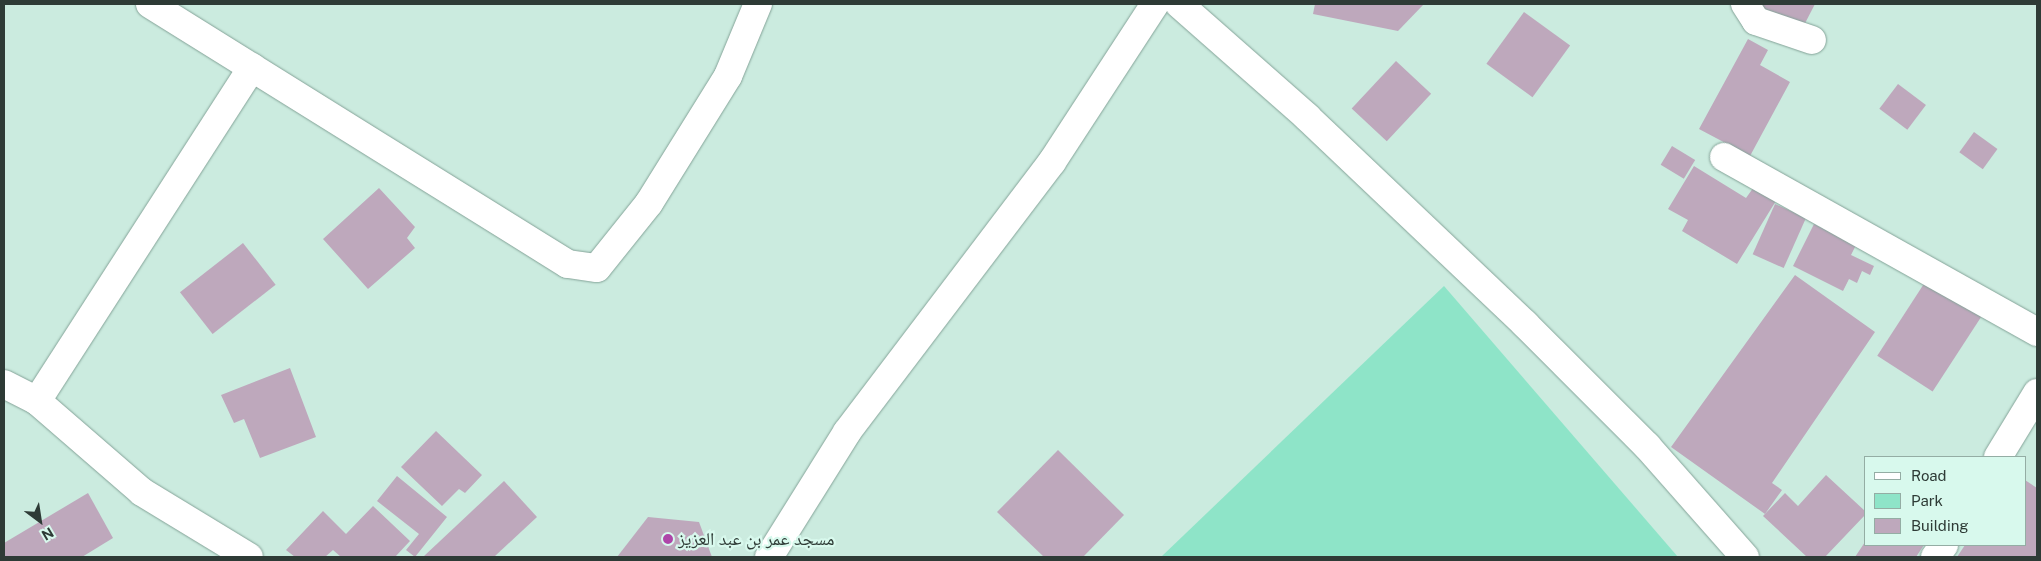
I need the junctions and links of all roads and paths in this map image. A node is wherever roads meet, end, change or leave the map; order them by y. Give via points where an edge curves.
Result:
1 (150, 4) edge
2 (758, 4) edge
3 (1155, 4) edge
4 (1179, 4) edge
5 (1745, 4) edge
6 (1812, 40) dead end
7 (252, 67) junction
8 (1724, 156) dead end
9 (2037, 332) edge
10 (4, 384) edge
11 (2037, 393) edge
12 (37, 401) junction
13 (1999, 456) edge
14 (1943, 546) edge
15 (249, 557) edge
16 (770, 557) edge
17 (1746, 557) edge
18 (1935, 557) edge

1 - 7 street
2 - 7 street via 728,76 648,203 598,268 568,264
3 - 16 street via 1052,162 847,432
4 - 17 street via 1307,117 1525,324 1646,446
5 - 6 street via 1756,21
7 - 12 street
8 - 9 street
10 - 12 street
11 - 13 street
12 - 15 street via 142,492
14 - 18 street

